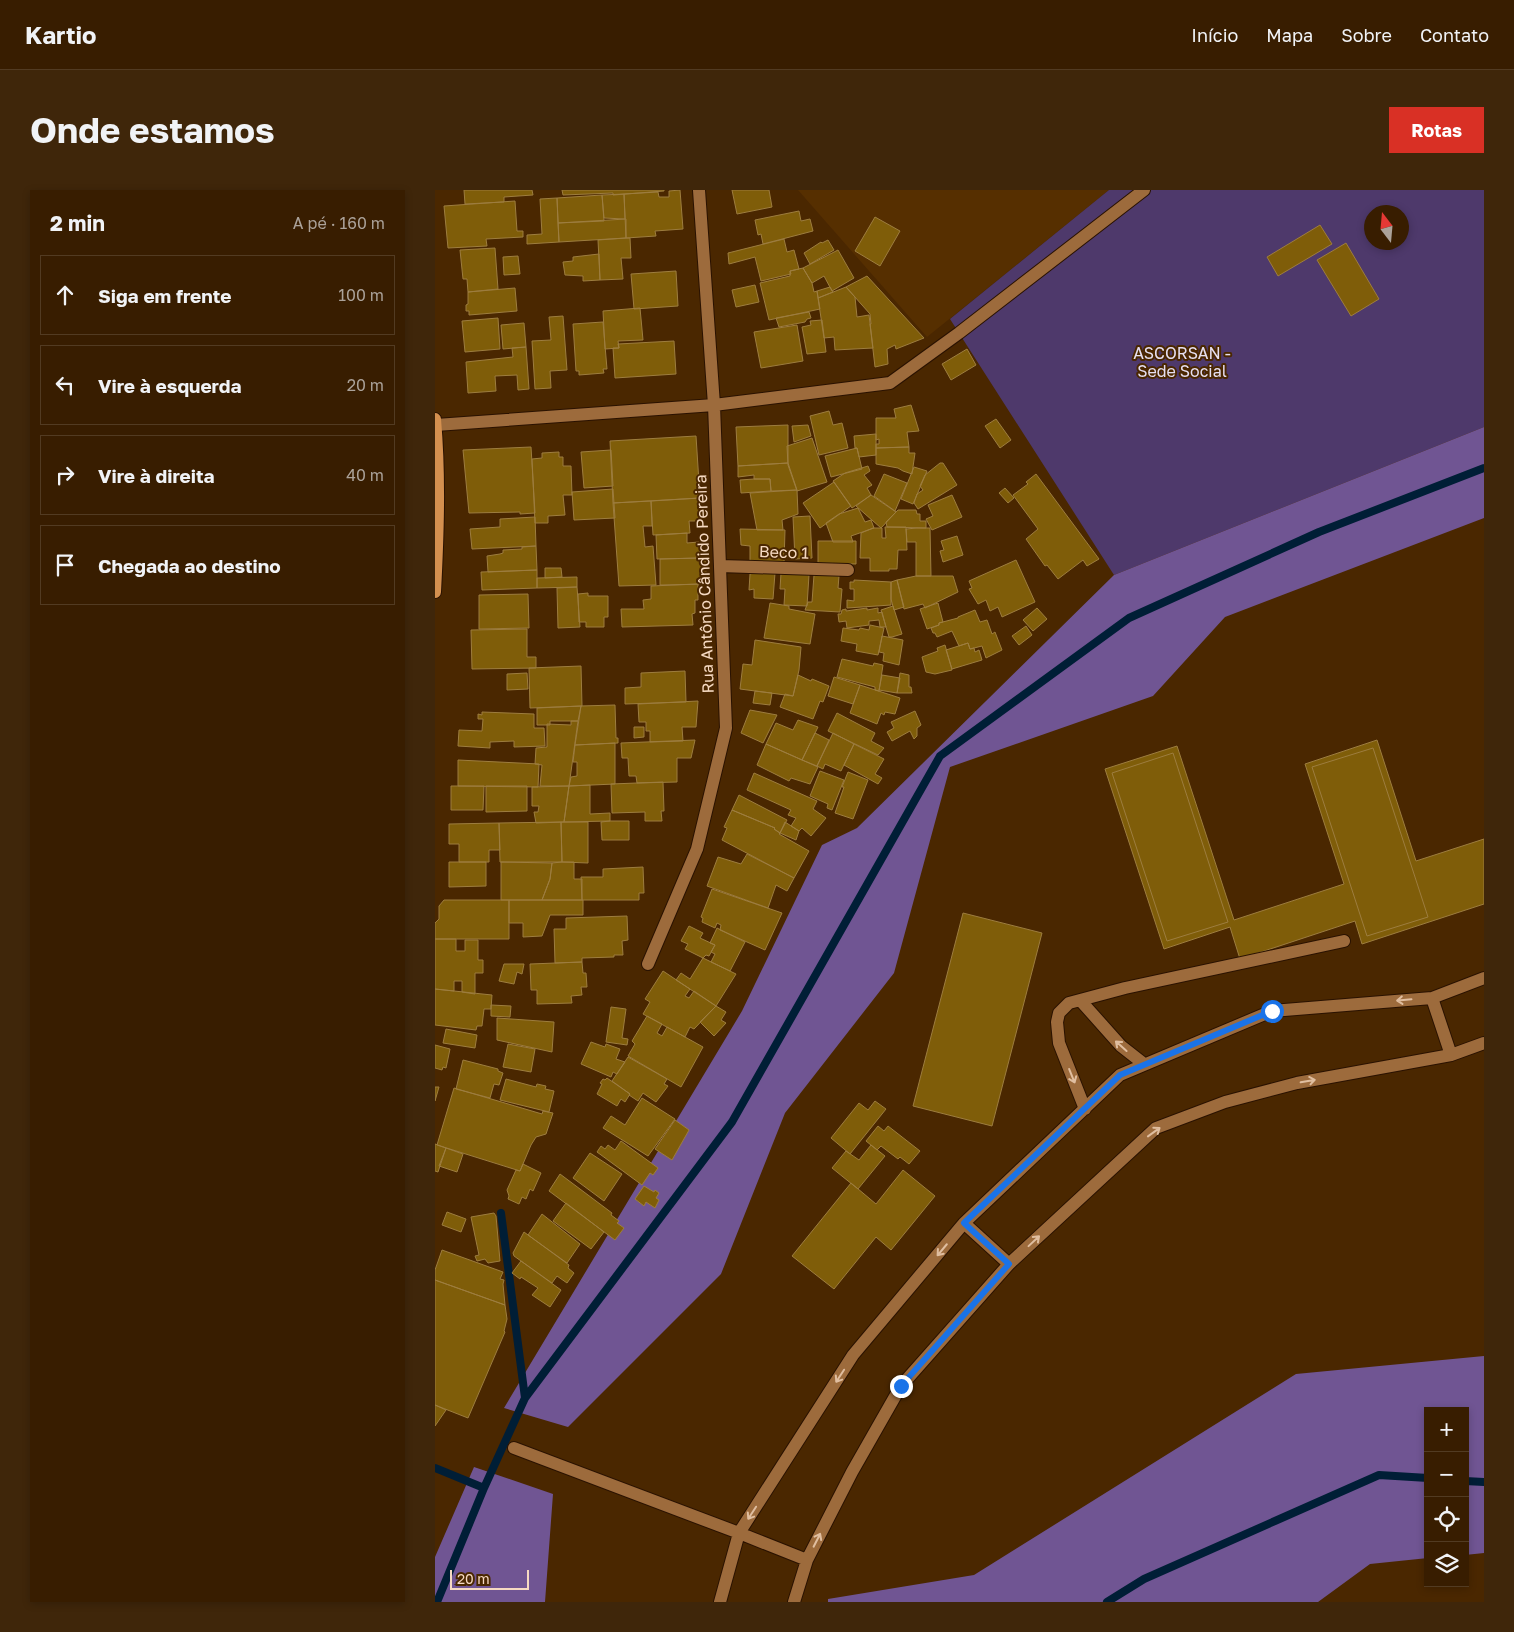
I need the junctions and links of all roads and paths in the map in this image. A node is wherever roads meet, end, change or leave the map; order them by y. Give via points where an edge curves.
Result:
1 (699, 190) edge
2 (1144, 190) edge
3 (714, 405) junction
4 (435, 419) edge
5 (435, 425) edge
6 (437, 480) edge
7 (720, 566) junction
8 (848, 570) dead end
9 (435, 592) edge
10 (1344, 941) dead end
11 (648, 964) dead end
12 (1484, 978) edge
13 (1432, 998) junction
14 (1080, 1000) junction
15 (1484, 1043) edge
16 (1451, 1055) junction
17 (1144, 1064) junction
18 (1085, 1109) junction
19 (964, 1223) junction
20 (1009, 1264) junction
21 (514, 1448) dead end
22 (739, 1533) junction
23 (807, 1560) junction
24 (720, 1602) edge
25 (794, 1602) edge

1 - 3 street, Rua Antônio Cândido Pereira
2 - 3 street via 890,383
3 - 5 street
3 - 7 street, Rua Antônio Cândido Pereira
4 - 5 main road
5 - 6 main road
6 - 9 main road via 439,531
7 - 8 street, Beco 1
7 - 11 street, Rua Antônio Cândido Pereira via 726,728 697,849
10 - 14 street
12 - 13 street
13 - 16 street
13 -> 17 street via 1272,1011
17 -> 14 street via 1121,1046
14 -> 18 street via 1063,1007 1057,1022 1059,1043
15 - 16 street
20 -> 16 street via 1156,1128 1225,1102 1297,1083
17 - 18 street via 1120,1075
18 - 19 street
19 - 20 street
19 -> 22 street via 853,1355
23 -> 20 street via 901,1386
21 - 22 street
22 - 23 street
22 - 24 street
23 - 25 street

